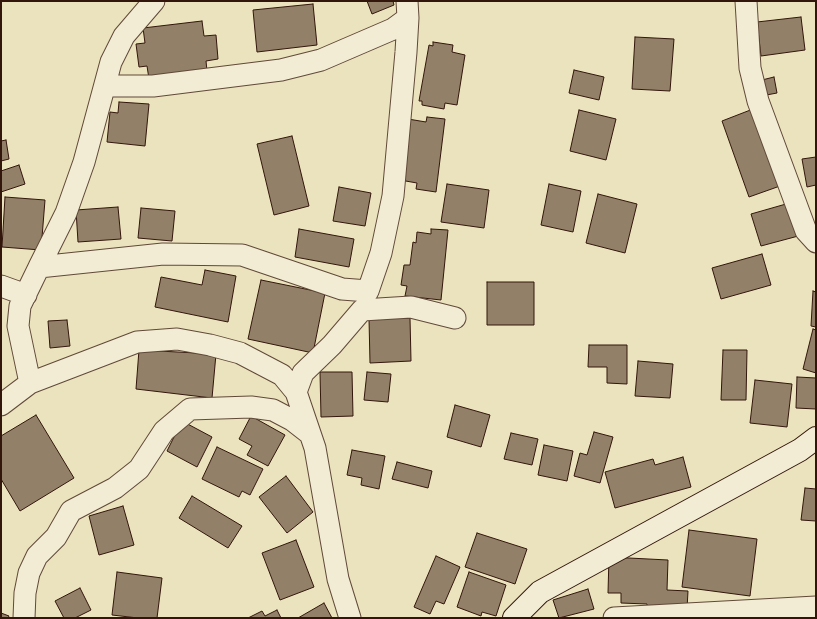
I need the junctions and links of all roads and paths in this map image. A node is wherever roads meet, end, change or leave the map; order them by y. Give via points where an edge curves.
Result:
1 (154, 1) edge
2 (746, 1) edge
3 (408, 9) edge
4 (105, 86) junction
5 (816, 242) edge
6 (40, 267) junction
7 (1, 286) edge
8 (26, 295) junction
9 (455, 318) dead end
10 (30, 383) junction
11 (296, 392) junction
12 (1, 405) edge
13 (310, 434) junction
14 (816, 438) edge
15 (816, 607) edge
16 (24, 618) edge
17 (350, 618) edge
18 (514, 618) edge
19 (614, 618) edge

1 - 4 street via 124,36 111,62
2 - 5 street via 750,68 758,101 806,231
3 - 4 street via 394,29 321,60 281,70 153,86
3 - 6 street via 393,196 381,253 368,290 342,289 242,255 163,254
4 - 6 street via 84,162 66,213
6 - 8 street
7 - 8 street
8 - 10 street via 20,306 18,326
9 - 11 street via 412,307 362,310 332,345 303,373
10 - 11 street via 137,342 177,339 240,353 282,375
10 - 12 street
11 - 13 street
13 - 16 street via 273,410 251,407 190,410 164,431 139,469 115,488 71,511 56,537 37,556 29,573
13 - 17 street via 315,448 338,579
14 - 18 main road via 761,472 540,592
15 - 19 street

